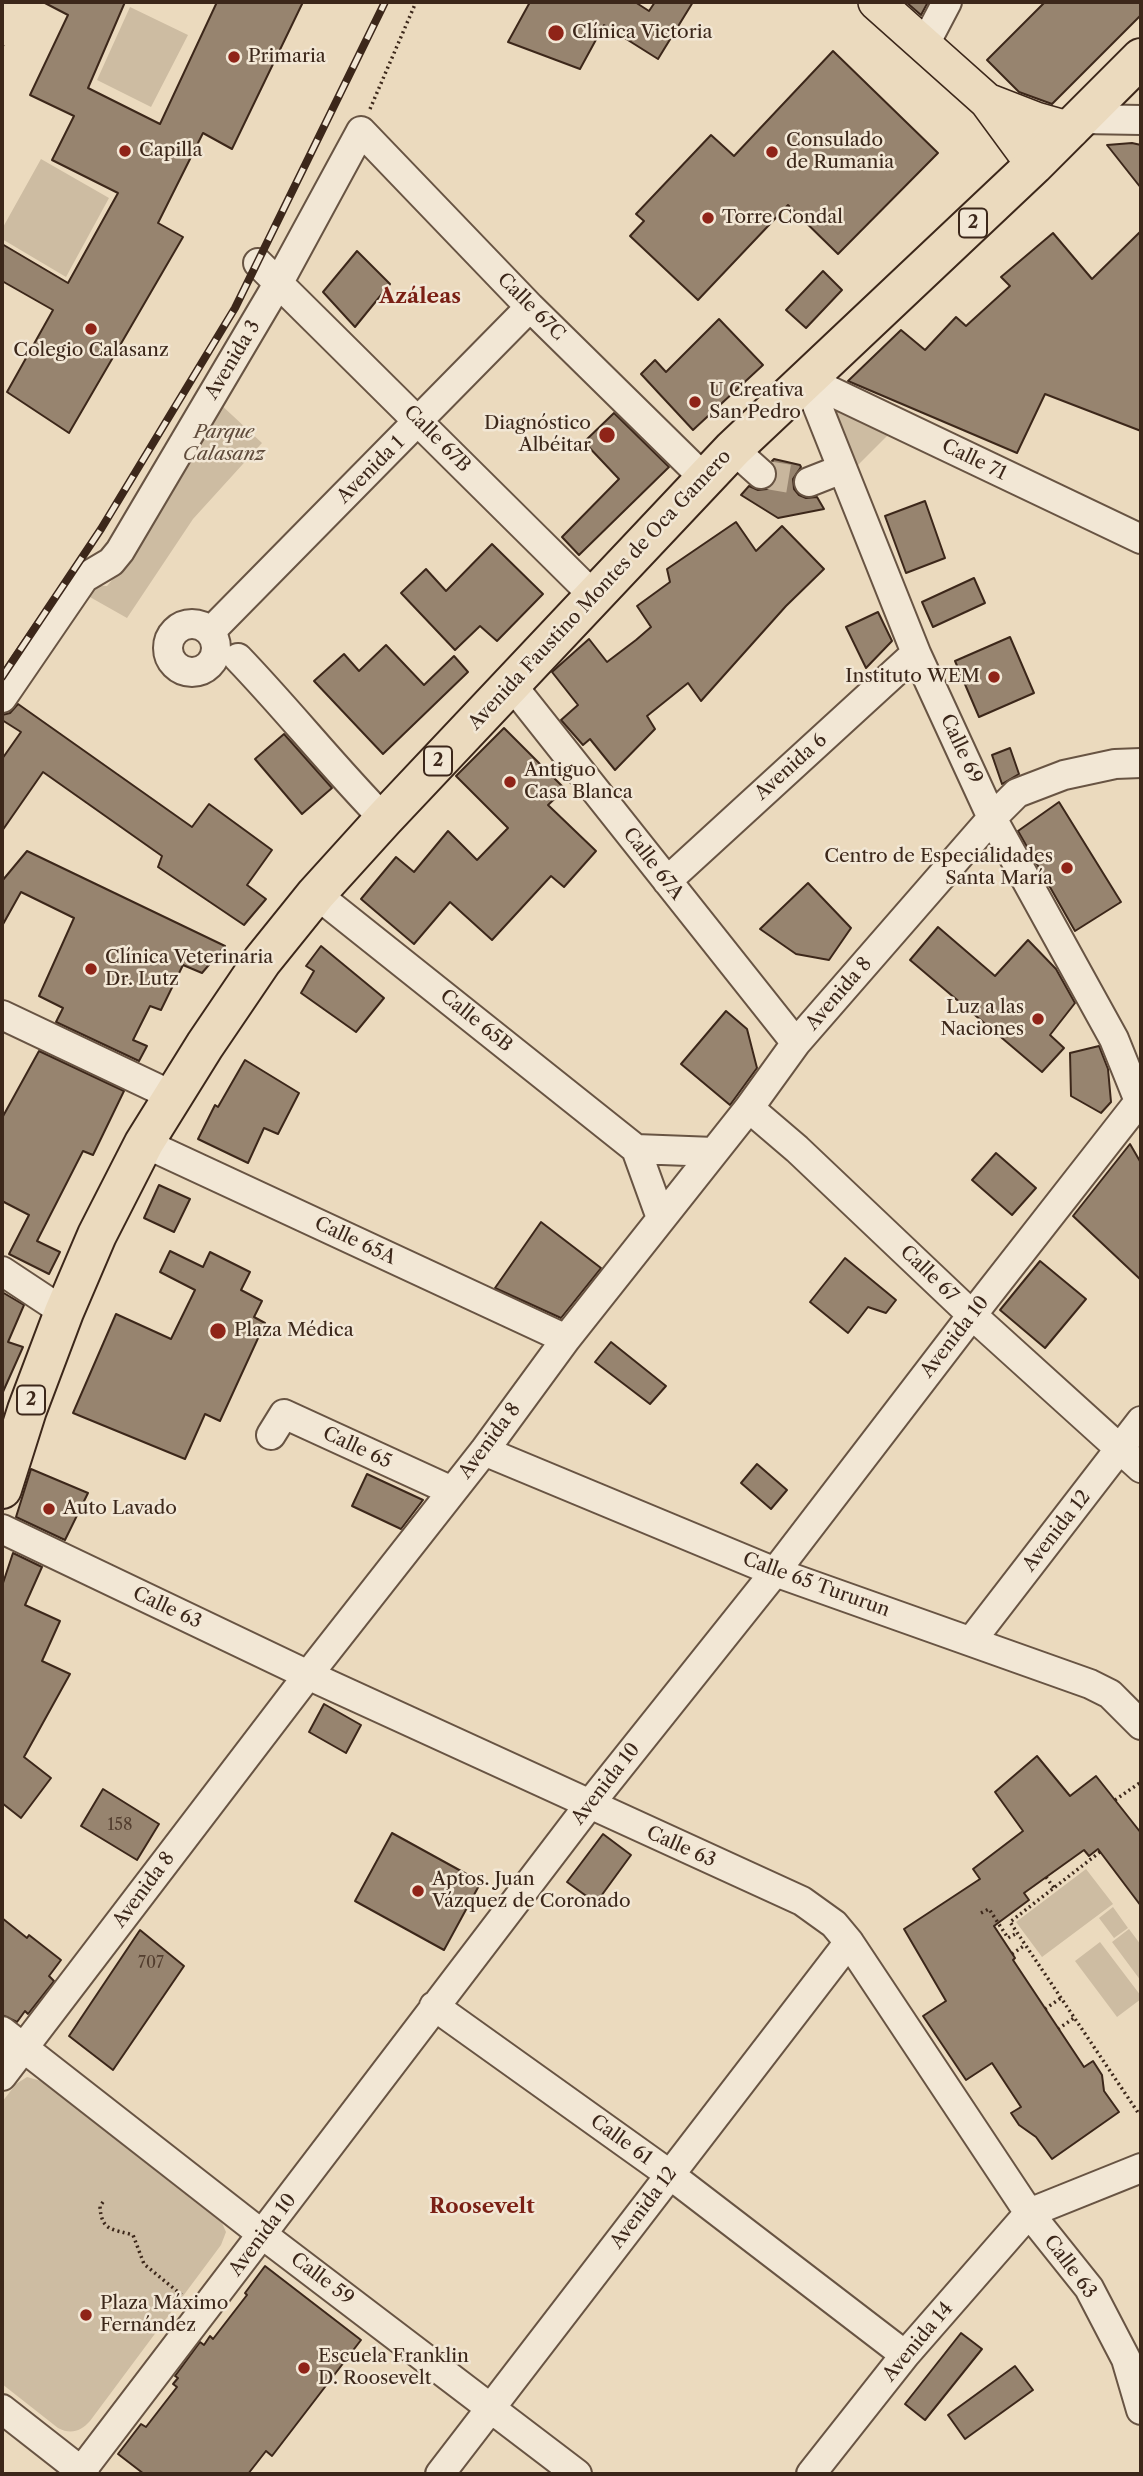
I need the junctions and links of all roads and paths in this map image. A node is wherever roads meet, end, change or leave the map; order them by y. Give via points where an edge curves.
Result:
1 (416, 2) edge
2 (876, 2) edge
3 (947, 2) edge
4 (925, 44) junction
5 (1141, 58) edge
6 (987, 102) junction
7 (1141, 120) edge
8 (1076, 124) junction
9 (361, 131) junction
10 (1034, 165) junction
11 (258, 263) dead end
12 (279, 282) junction
13 (530, 307) junction
14 (807, 380) junction
15 (419, 421) junction
16 (842, 469) junction
17 (705, 480) junction
18 (809, 482) tunnel mouth
19 (1141, 539) edge
20 (594, 596) junction
21 (210, 632) dead end
22 (916, 653) junction
23 (238, 658) dead end
24 (511, 684) junction
25 (2, 698) edge
26 (1141, 763) edge
27 (992, 818) junction
28 (384, 819) junction
29 (667, 881) junction
30 (316, 894) junction
31 (2, 1015) edge
32 (796, 1043) junction
33 (173, 1096) junction
34 (1141, 1102) edge
35 (749, 1108) junction
36 (145, 1143) junction
37 (636, 1149) junction
38 (714, 1152) junction
39 (661, 1218) junction
40 (2, 1271) edge
41 (64, 1312) junction
42 (972, 1315) junction
43 (566, 1339) junction
44 (1141, 1421) edge
45 (271, 1435) dead end
46 (1120, 1449) junction
47 (484, 1451) junction
48 (1141, 1468) edge
49 (2, 1489) edge
50 (452, 1491) junction
51 (2, 1529) edge
52 (775, 1572) junction
53 (972, 1640) junction
54 (308, 1675) junction
55 (1141, 1725) edge
56 (1141, 1782) edge
57 (1115, 1800) dead end
58 (589, 1805) junction
59 (1100, 1852) dead end
60 (1046, 1877) dead end
61 (1054, 1888) junction
62 (981, 1913) dead end
63 (1017, 1933) junction
64 (849, 1942) junction
65 (1025, 1944) junction
66 (1012, 1954) dead end
67 (1061, 1998) junction
68 (434, 2006) junction
69 (1045, 2009) dead end
70 (1074, 2018) junction
71 (1058, 2029) dead end
72 (13, 2040) edge
73 (2, 2076) edge
74 (1141, 2112) edge
75 (1141, 2168) edge
76 (669, 2175) junction
77 (103, 2202) dead end
78 (1029, 2213) junction
79 (263, 2235) junction
80 (190, 2286) dead end
81 (905, 2355) junction
82 (491, 2407) junction
83 (2, 2409) edge
84 (1141, 2410) edge
85 (82, 2473) edge
86 (440, 2474) edge
87 (577, 2474) edge
88 (811, 2474) edge

1 - 9 path
2 - 4 main road
3 - 4 street
4 - 6 main road
5 - 8 highway, Avenida Faustino Montes de Oca Gamero / 2
6 - 8 main road via 1036,120
6 - 10 main road
7 - 8 street
8 - 10 highway, Avenida Faustino Montes de Oca Gamero / 2
9 - 12 street, Avenida 3
9 - 13 street, Calle 67C
10 - 14 highway, Avenida Faustino Montes de Oca Gamero / 2
11 - 12 street
12 - 15 street, Calle 67B
12 - 25 street, Avenida 3 via 120,551 84,578
13 - 15 street, Avenida 1
13 - 17 street, Calle 67C
14 - 16 street, Calle 69
14 - 17 highway, Avenida Faustino Montes de Oca Gamero / 2 via 747,462
14 - 19 street, Calle 71
15 - 20 street, Calle 67B
15 - 21 street, Avenida 1
16 - 18 street
16 - 22 street, Calle 69
17 - 20 highway, Avenida Faustino Montes de Oca Gamero / 2
20 - 24 highway, Avenida Faustino Montes de Oca Gamero / 2
22 - 27 street, Calle 69
22 - 29 street, Avenida 6
23 - 28 street
24 - 28 highway, Avenida Faustino Montes de Oca Gamero / 2
24 - 29 street, Calle 67A
26 - 27 street, Avenida 8 via 1064,775 1017,793
27 - 32 street, Avenida 8
27 - 34 street, Calle 69 via 1114,1039
28 - 30 highway, Avenida Faustino Montes de Oca Gamero / 2
29 - 32 street, Calle 67A
30 - 33 highway, Avenida Faustino Montes de Oca Gamero / 2 via 262,961
30 - 37 street, Calle 65B
31 - 33 street
32 - 35 street, Avenida 8
33 - 36 highway, Avenida Faustino Montes de Oca Gamero / 2
34 - 42 street, Avenida 10
35 - 38 street, Avenida 8
35 - 42 street, Calle 67
36 - 41 highway, Avenida Faustino Montes de Oca Gamero / 2 via 97,1235
36 - 43 street, Calle 65A
37 - 38 street
37 - 39 street
38 - 39 street, Avenida 8
39 - 43 street, Avenida 8
40 - 41 street
41 - 49 highway, Avenida Faustino Montes de Oca Gamero / 2
42 - 46 street, Calle 67
42 - 52 street, Avenida 10
43 - 47 street, Avenida 8
44 - 46 street, Avenida 12
45 - 50 street, Calle 65 via 284,1414
46 - 48 street, Calle 67
46 - 53 street, Avenida 12
47 - 50 street, Avenida 8
47 - 52 street, Calle 65 Tururun
50 - 54 street, Avenida 8
51 - 54 street, Calle 63
52 - 53 street, Calle 65 Tururun
52 - 58 street, Avenida 10
53 - 55 street, Calle 65 Tururun via 1110,1694
54 - 58 street, Calle 63
54 - 72 street, Avenida 8
56 - 57 path
58 - 64 street, Calle 63 via 802,1901 834,1924
58 - 68 street, Avenida 10
59 - 61 path
60 - 61 path
61 - 63 path via 1010,1922
62 - 63 path via 989,1909 1008,1938
63 - 65 path
64 - 76 street, Avenida 12
64 - 78 street, Calle 63
65 - 66 path
65 - 67 path
67 - 69 path
67 - 70 path
68 - 76 street, Calle 61
68 - 79 street, Avenida 10
70 - 71 path
70 - 74 path
72 - 73 street, Avenida 8
72 - 79 street, Calle 59
75 - 78 street
76 - 81 street, Calle 61
76 - 82 street, Avenida 12
77 - 80 path via 100,2213 108,2227 133,2235 144,2264 183,2296
78 - 81 street, Avenida 14
78 - 84 street, Calle 63 via 1089,2288 1126,2359
79 - 82 street, Calle 59
79 - 85 street, Avenida 10
81 - 88 street, Avenida 14
82 - 86 street, Avenida 12
82 - 87 street, Calle 59
83 - 85 street

